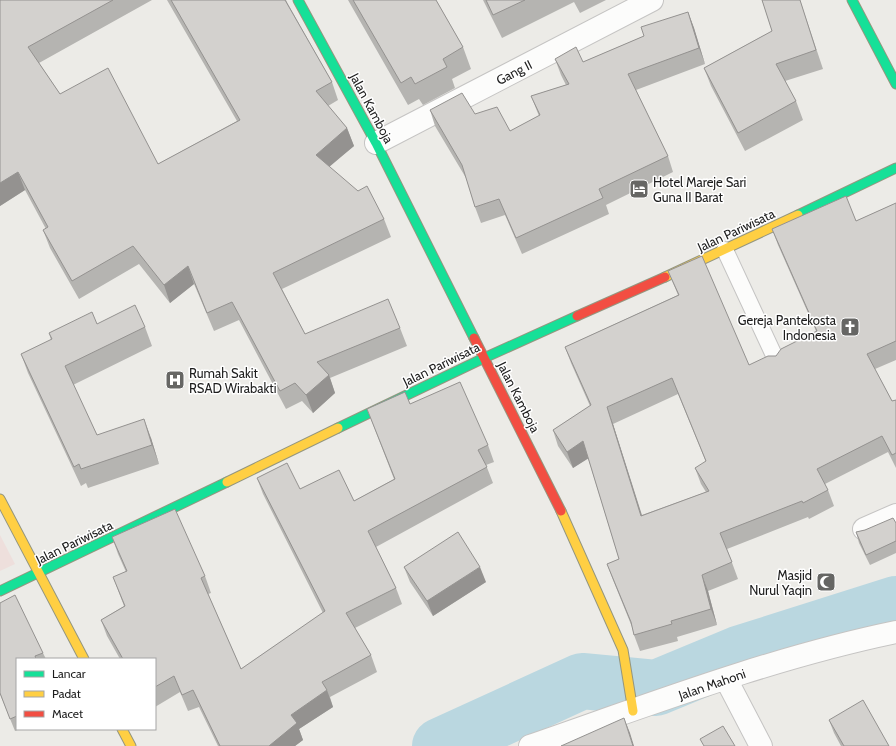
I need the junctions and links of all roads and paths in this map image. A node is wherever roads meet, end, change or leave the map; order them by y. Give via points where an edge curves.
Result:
1 (298, 0) edge
2 (652, 0) edge
3 (852, 0) edge
4 (896, 84) edge
5 (376, 143) junction
6 (896, 168) edge
7 (725, 250) junction
8 (484, 358) junction
9 (778, 364) edge
10 (0, 499) edge
11 (896, 515) edge
12 (864, 529) edge
13 (39, 574) junction
14 (0, 592) edge
15 (896, 632) edge
16 (83, 658) edge
17 (726, 679) junction
18 (632, 705) junction
19 (123, 730) edge
20 (131, 746) edge
21 (530, 746) edge
22 (761, 746) edge

1 - 5 street, Jalan Kamboja
2 - 5 street, Gang II
3 - 4 street
5 - 8 street, Jalan Kamboja
6 - 7 street, Jalan Pariwisata
7 - 8 street, Jalan Pariwisata
7 - 9 lane
8 - 13 street, Jalan Pariwisata
8 - 18 street, Jalan Kamboja via 569,527 623,650
10 - 13 street
11 - 12 street
13 - 14 street, Jalan Pariwisata
13 - 16 street
15 - 17 street, Jalan Mahoni via 796,656
17 - 18 street, Jalan Mahoni
17 - 22 street
18 - 21 street, Jalan Mahoni
19 - 20 street

